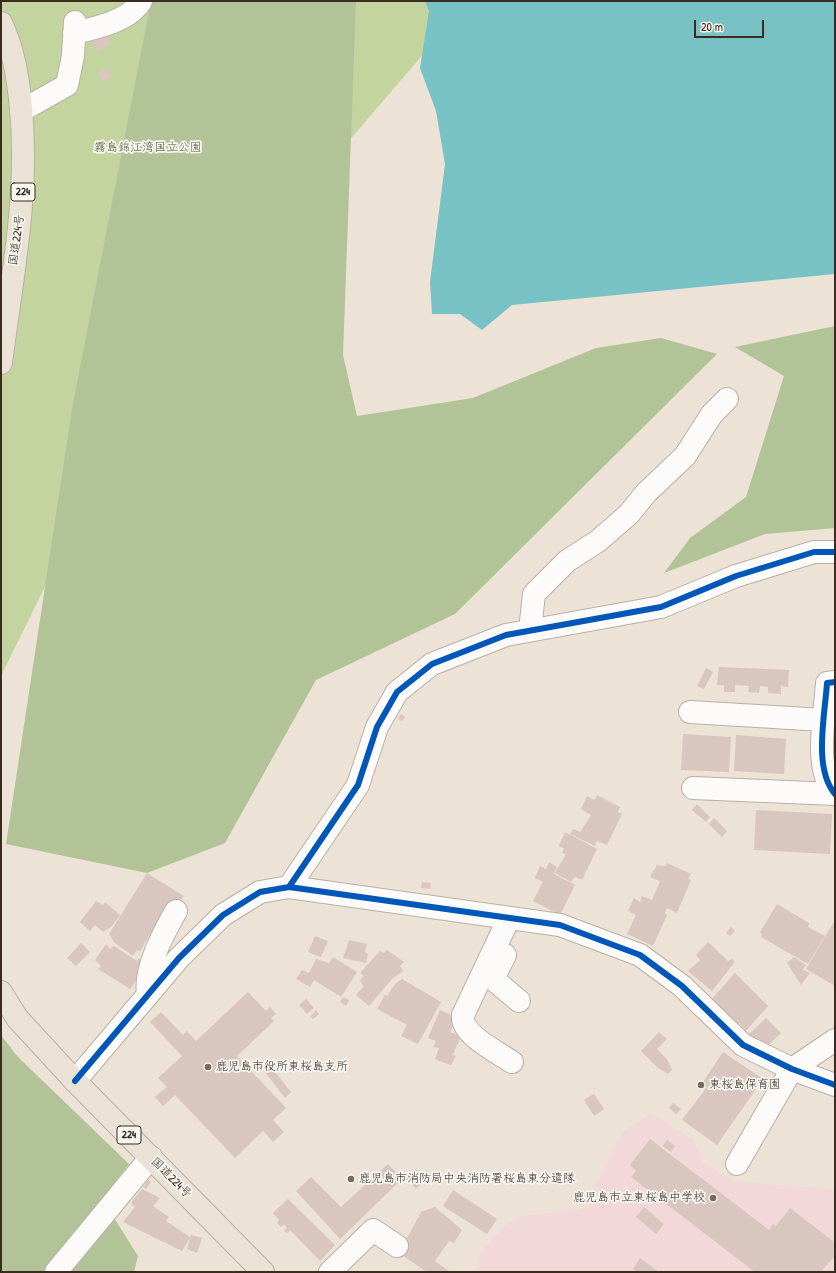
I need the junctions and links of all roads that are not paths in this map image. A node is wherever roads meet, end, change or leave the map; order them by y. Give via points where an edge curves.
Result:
1 (142, 1) edge
2 (1, 23) edge
3 (21, 110) junction
4 (1, 363) edge
5 (727, 399) dead end
6 (835, 552) edge
7 (530, 630) junction
8 (835, 682) edge
9 (690, 712) dead end
10 (824, 720) junction
11 (693, 788) dead end
12 (835, 794) edge
13 (289, 887) junction
14 (176, 911) dead end
15 (516, 919) junction
16 (1, 992) edge
17 (148, 993) junction
18 (520, 1001) dead end
19 (835, 1040) edge
20 (512, 1062) dead end
21 (792, 1069) junction
22 (75, 1081) junction
23 (835, 1085) edge
24 (151, 1157) junction
25 (737, 1164) dead end
26 (397, 1246) dead end
27 (56, 1272) edge
28 (263, 1272) edge
29 (330, 1272) edge

1 - 3 street via 136,10 118,19 97,27 75,27 67,85
2 - 3 highway, 国道224号 / 224 via 17,71
3 - 4 highway, 国道224号 / 224 via 24,149 22,201
5 - 7 street via 712,414 685,456 646,493 629,514 598,541 567,561 534,594
6 - 7 street via 814,552 736,576 661,607
7 - 13 street via 506,634 432,664 397,692 377,727 358,785
8 - 10 street via 827,683
9 - 10 street
10 - 12 street via 824,772 828,786
11 - 12 street
13 - 15 street
13 - 17 street via 260,892 223,915
14 - 17 street via 158,949 147,983
15 - 18 street via 493,979
15 - 20 street via 462,1015 468,1032
15 - 21 street via 560,925 640,955 682,986 743,1045
16 - 22 highway, 国道224号 / 224 via 17,1018
17 - 22 street
19 - 21 street
21 - 23 street
21 - 25 street
22 - 24 highway, 国道224号 / 224
24 - 27 street
24 - 28 highway, 国道224号 / 224
26 - 29 street via 373,1230

